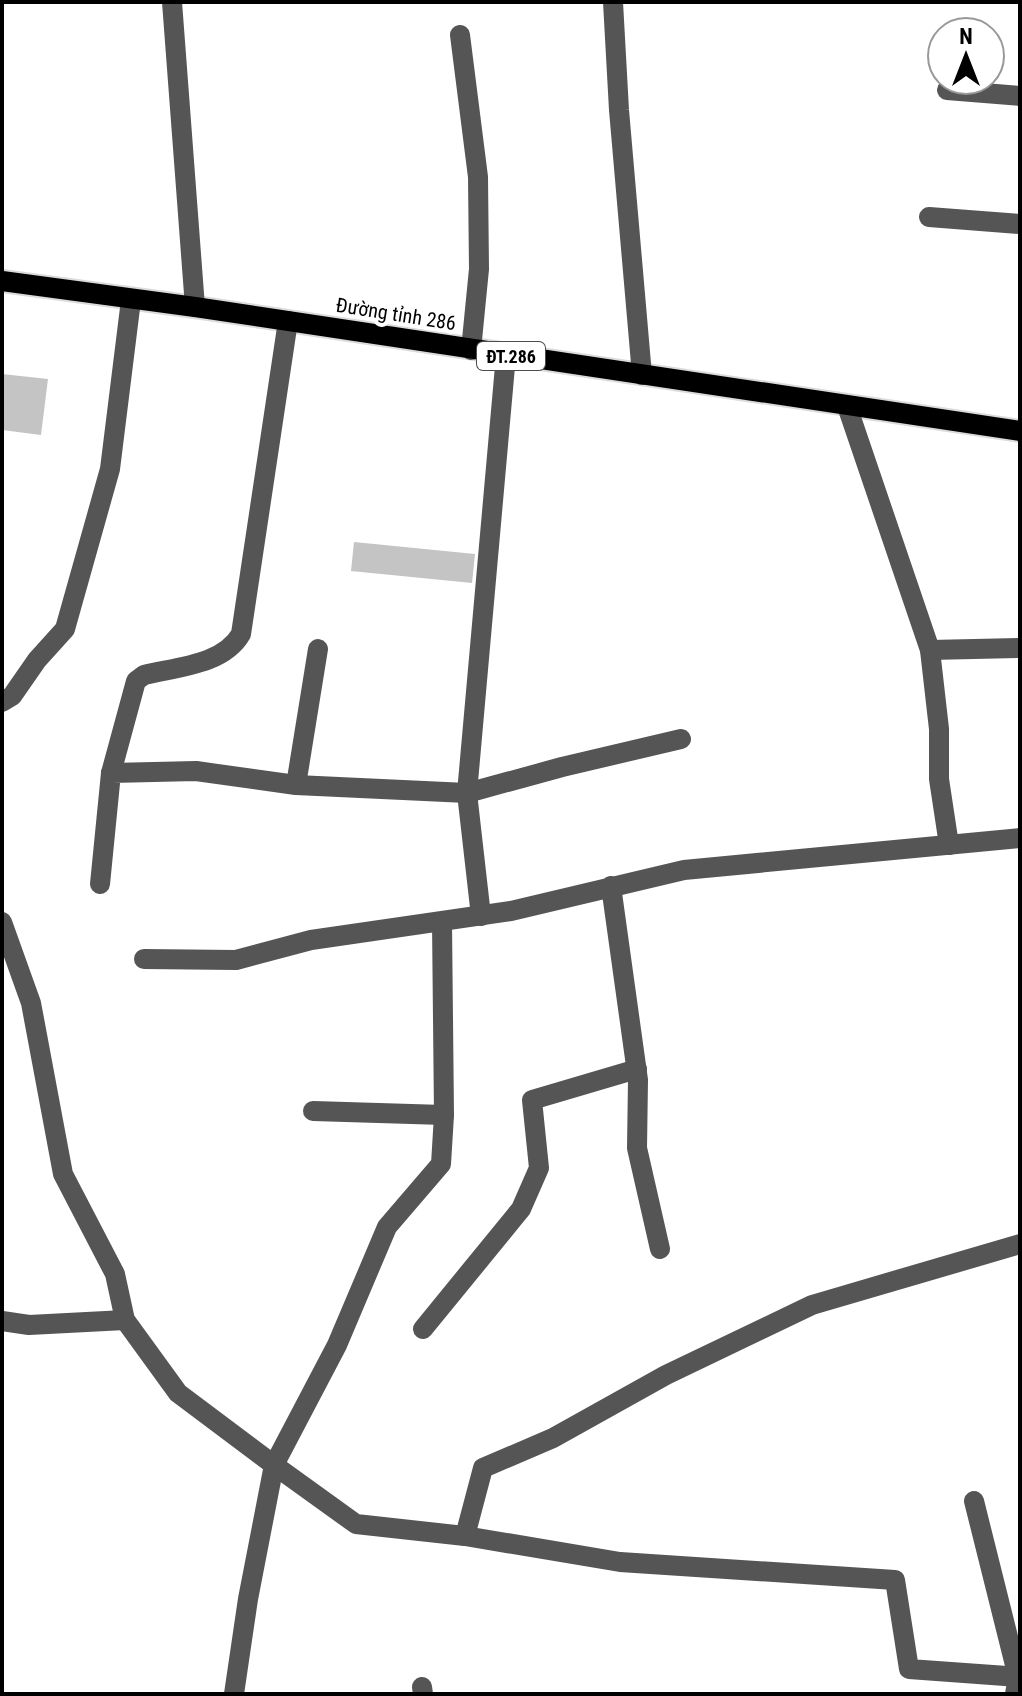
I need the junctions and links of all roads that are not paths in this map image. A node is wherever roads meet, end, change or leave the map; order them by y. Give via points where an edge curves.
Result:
1 (172, 2) edge
2 (613, 2) edge
3 (460, 35) dead end
4 (929, 217) dead end
5 (1020, 224) edge
6 (2, 281) edge
7 (131, 300) junction
8 (195, 307) junction
9 (288, 321) junction
10 (471, 350) junction
11 (506, 355) junction
12 (642, 375) junction
13 (847, 406) junction
14 (1020, 431) edge
15 (1020, 648) edge
16 (318, 649) dead end
17 (930, 650) junction
18 (2, 702) edge
19 (681, 739) dead end
20 (111, 773) junction
21 (296, 785) junction
22 (467, 793) junction
23 (1020, 838) edge
24 (949, 845) junction
25 (100, 884) dead end
26 (611, 886) junction
27 (481, 916) junction
28 (2, 922) edge
29 (442, 922) junction
30 (144, 959) dead end
31 (637, 1069) junction
32 (313, 1111) dead end
33 (444, 1115) junction
34 (1020, 1244) edge
35 (660, 1249) dead end
36 (125, 1320) junction
37 (2, 1321) edge
38 (423, 1329) dead end
39 (274, 1465) junction
40 (974, 1501) dead end
41 (465, 1536) junction
42 (1018, 1682) edge
43 (234, 1694) edge

1 - 8 street
2 - 12 street
3 - 10 street via 478,177 479,269
4 - 5 street
6 - 7 main road, Đường tỉnh 286 / ĐT.286
7 - 8 main road, Đường tỉnh 286 / ĐT.286
7 - 18 street via 110,469 65,629
8 - 9 main road, Đường tỉnh 286 / ĐT.286
9 - 10 main road, Đường tỉnh 286 / ĐT.286
9 - 20 street via 241,634 233,647 213,657 136,681
10 - 11 main road, Đường tỉnh 286 / ĐT.286
11 - 12 main road, Đường tỉnh 286 / ĐT.286
11 - 22 street
12 - 13 main road, Đường tỉnh 286 / ĐT.286
13 - 14 main road, Đường tỉnh 286 / ĐT.286
13 - 17 street
15 - 17 street
16 - 21 street
17 - 24 street
19 - 22 street
20 - 21 street via 196,771
20 - 25 street
21 - 22 street
22 - 27 street
23 - 24 street
24 - 26 street via 684,870
26 - 27 street
26 - 31 street
27 - 29 street
28 - 36 street via 31,1003 63,1174 115,1274
29 - 30 street via 311,940 236,960
29 - 33 street
31 - 35 street via 637,1148
31 - 38 street via 532,1100 539,1168 521,1209
32 - 33 street
33 - 39 street via 441,1164 387,1227 337,1345
34 - 41 street via 812,1305 666,1375 553,1438 483,1468
36 - 37 street via 29,1325
36 - 39 street via 178,1393
39 - 41 street via 356,1524
39 - 43 street
40 - 42 street
41 - 42 street via 620,1562 895,1580 909,1669

